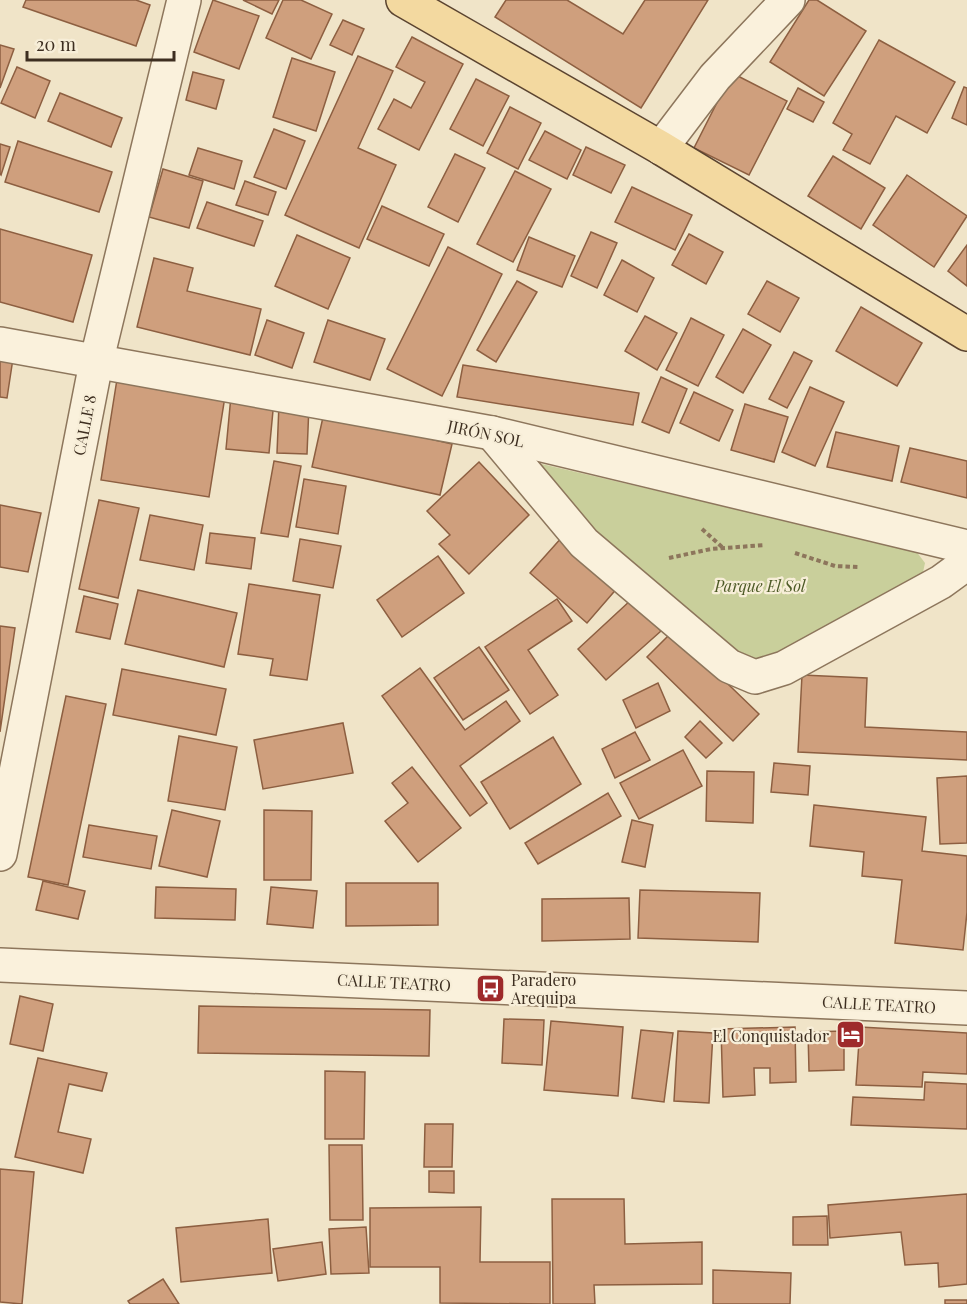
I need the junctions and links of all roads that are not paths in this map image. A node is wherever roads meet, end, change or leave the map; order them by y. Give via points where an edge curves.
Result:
1 (184, 0) edge
2 (403, 0) edge
3 (788, 0) edge
4 (661, 148) junction
5 (967, 334) edge
6 (0, 344) edge
7 (96, 363) junction
8 (492, 433) junction
9 (967, 547) edge
10 (967, 563) edge
11 (0, 854) edge
12 (0, 965) edge
13 (967, 1008) edge

1 - 7 street, CALLE 8
2 - 4 main road
3 - 4 street via 715,77
4 - 5 main road
6 - 7 street, JIRÓN SOL
7 - 8 street, JIRÓN SOL
7 - 11 street, CALLE 8
8 - 9 street, JIRÓN SOL
8 - 10 street via 584,543 729,666 755,677 784,668 941,582
12 - 13 street, CALLE TEATRO

